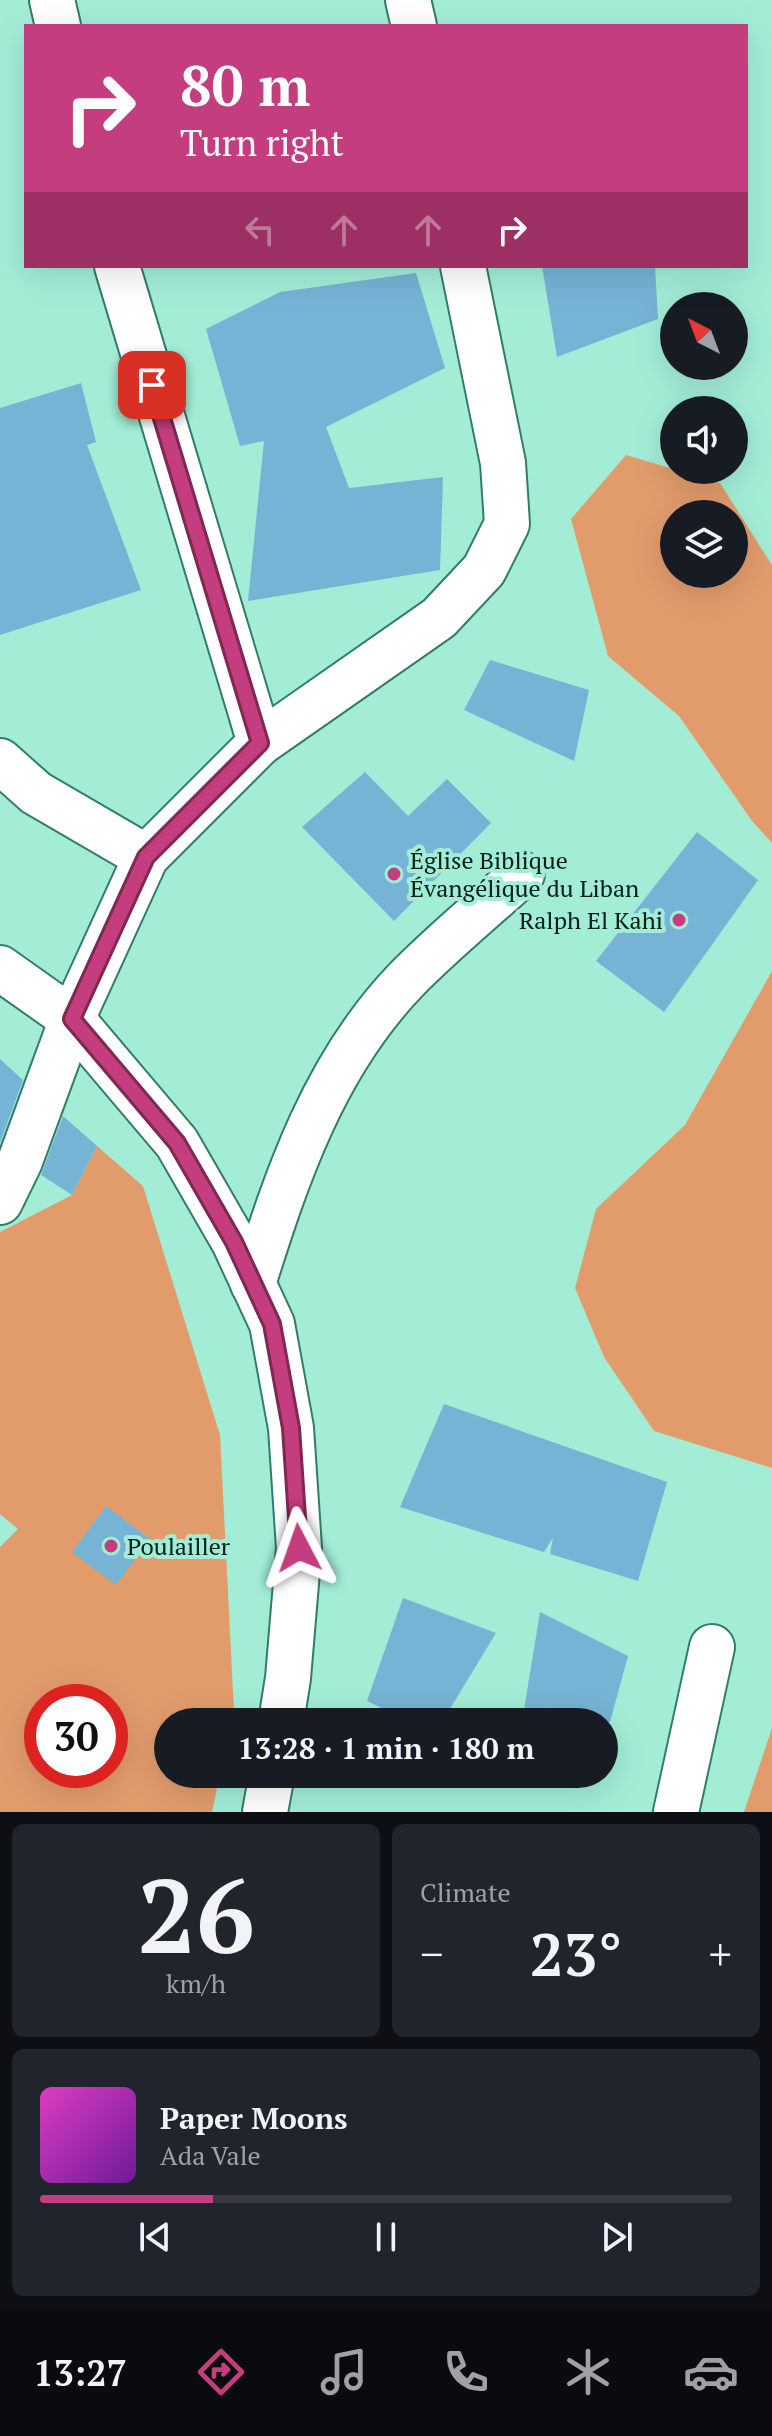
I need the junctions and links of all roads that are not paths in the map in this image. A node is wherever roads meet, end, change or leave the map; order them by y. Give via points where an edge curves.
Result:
1 (52, 0) edge
2 (408, 0) edge
3 (58, 24) edge
4 (414, 24) edge
5 (118, 268) edge
6 (463, 268) edge
7 (260, 743) junction
8 (0, 761) edge
9 (146, 857) junction
10 (522, 874) dead end
11 (0, 968) edge
12 (72, 1019) junction
13 (0, 1202) edge
14 (253, 1284) junction
15 (712, 1647) dead end
16 (283, 1708) edge
17 (269, 1788) edge
18 (265, 1812) edge
19 (676, 1812) edge

1 - 3 street
2 - 4 street
5 - 7 street
6 - 7 street via 503,463 507,524 484,570 439,618
7 - 9 street
8 - 9 street via 36,793
9 - 12 street
10 - 14 street via 405,982 355,1044 323,1097 284,1185
11 - 12 street
12 - 13 street
12 - 14 street via 177,1143
14 - 16 street via 272,1324 291,1428 299,1548
15 - 19 street
17 - 18 street

